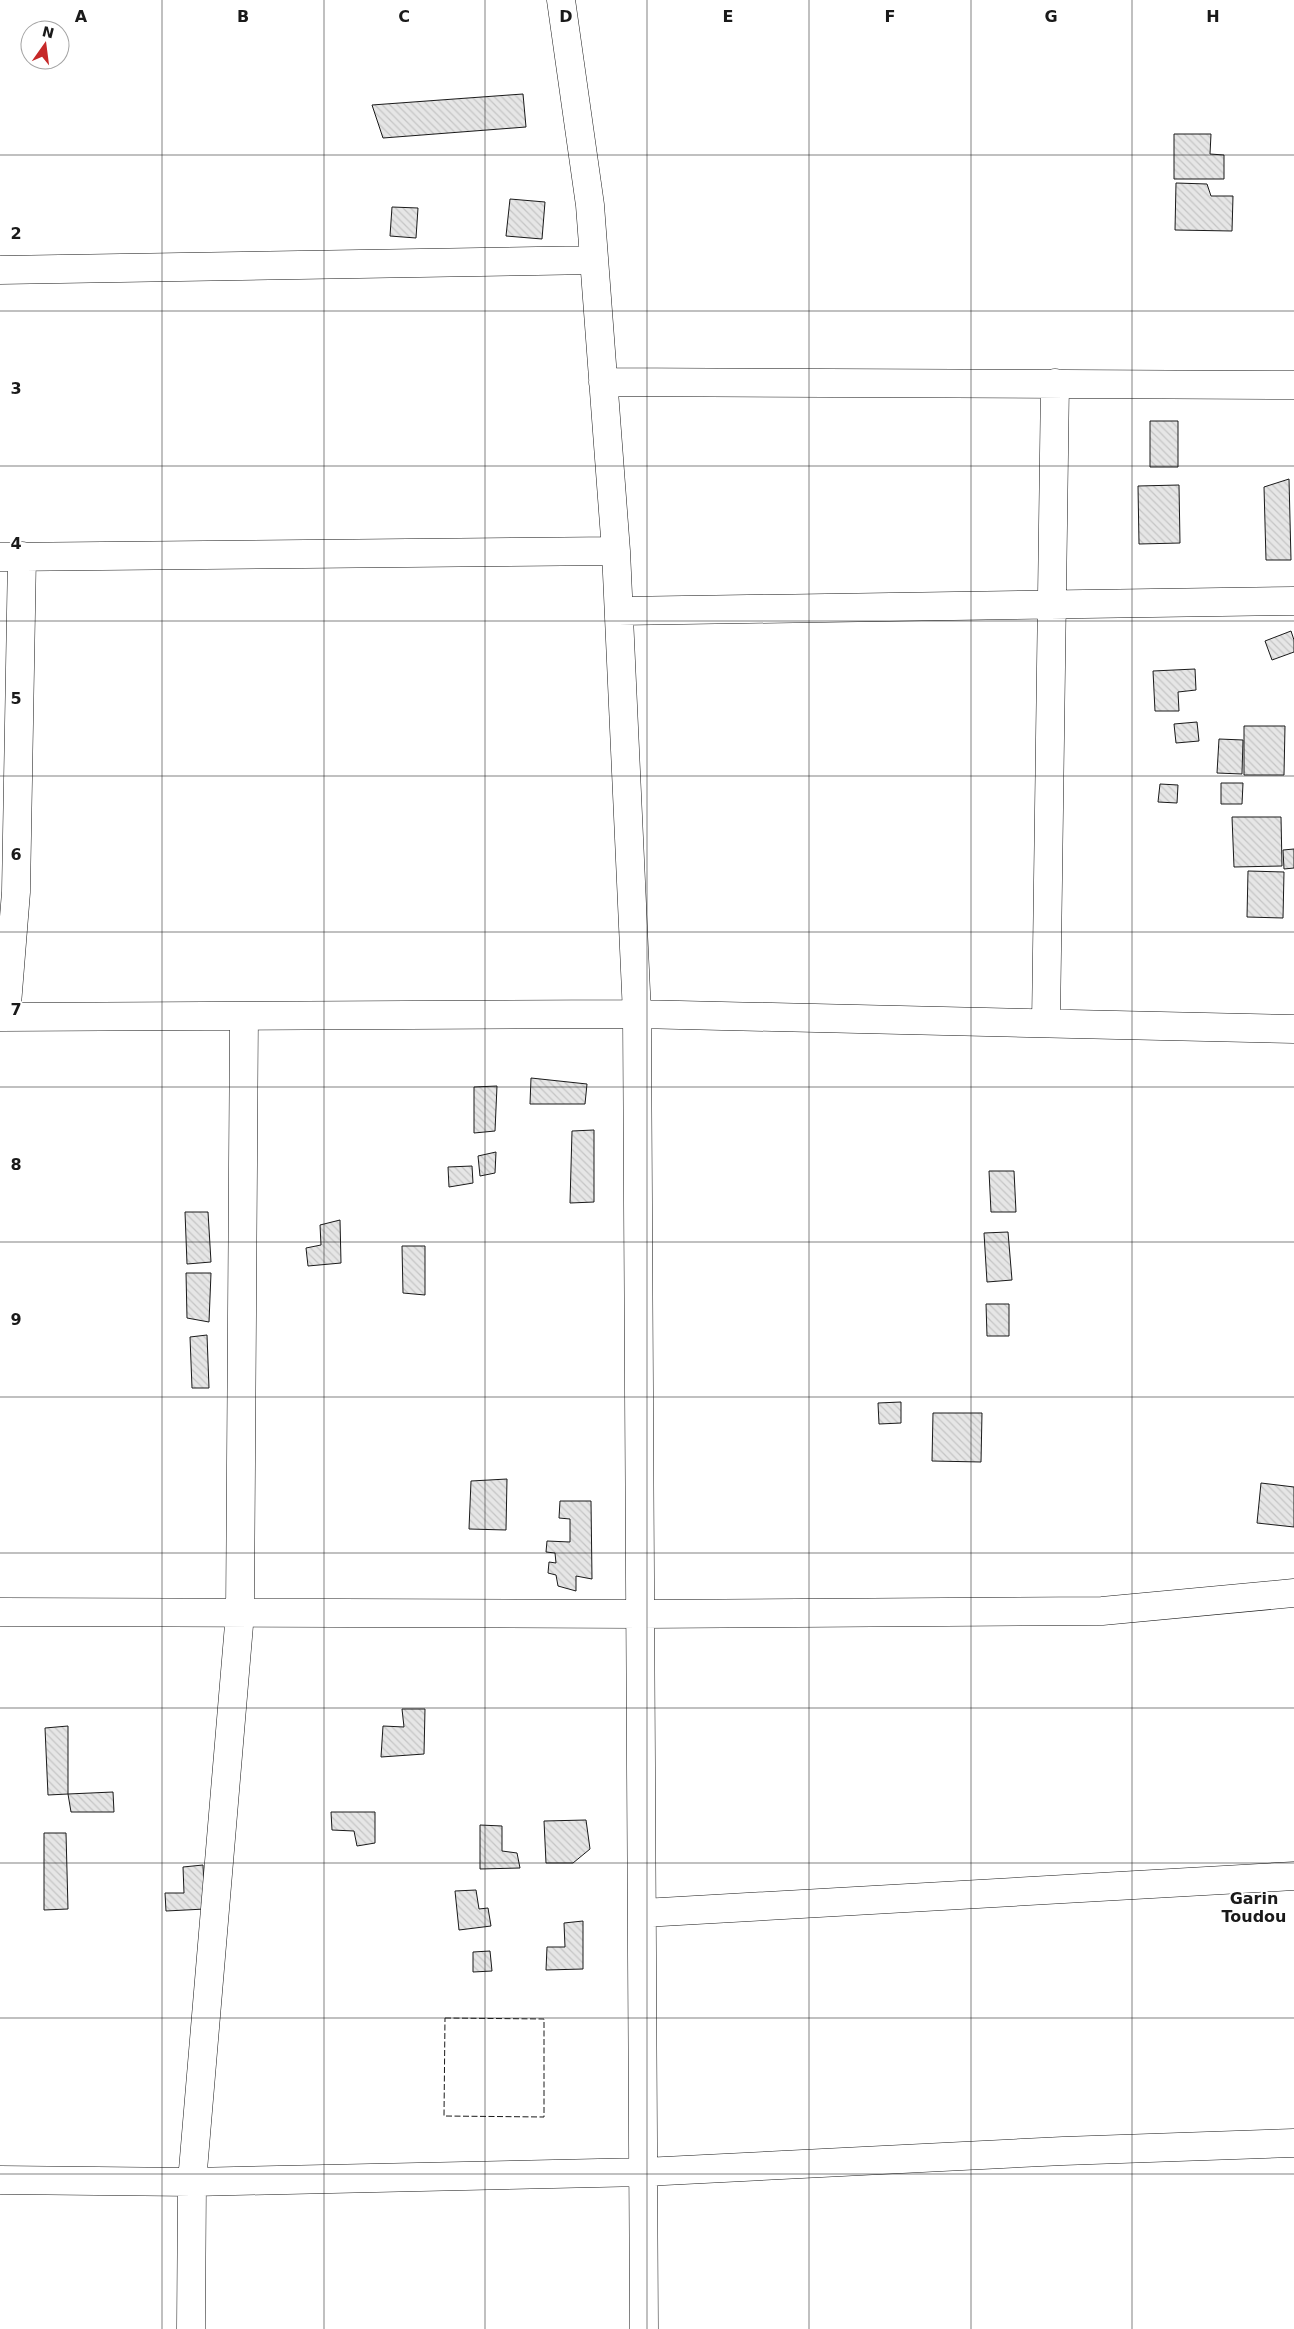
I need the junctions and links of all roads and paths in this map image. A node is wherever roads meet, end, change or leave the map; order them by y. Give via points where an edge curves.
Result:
1 (561, 0) edge
2 (594, 260) junction
3 (0, 270) edge
4 (603, 382) junction
5 (1055, 383) junction
6 (1294, 385) edge
7 (616, 551) junction
8 (11, 557) edge
9 (1294, 601) edge
10 (1052, 604) junction
11 (619, 611) junction
12 (637, 1014) junction
13 (244, 1016) junction
14 (3, 1017) edge
15 (1046, 1023) junction
16 (1294, 1028) edge
17 (1294, 1593) edge
18 (0, 1612) edge
19 (240, 1613) junction
20 (641, 1614) junction
21 (1294, 1876) edge
22 (643, 1913) junction
23 (1294, 2143) edge
24 (644, 2172) junction
25 (0, 2180) edge
26 (192, 2182) junction
27 (191, 2329) edge
28 (644, 2329) edge

1 - 2 street via 590,205
2 - 3 street
2 - 4 street
4 - 5 street
4 - 7 street
5 - 6 street
5 - 10 street
7 - 8 street
7 - 11 street
8 - 14 street via 16,892
9 - 10 street
10 - 11 street
10 - 15 street
11 - 12 street
12 - 13 street
12 - 15 street
12 - 20 street
13 - 14 street
13 - 19 street
15 - 16 street
17 - 20 street via 1102,1611
18 - 19 street
19 - 20 street
19 - 26 street
20 - 22 street
21 - 22 street
22 - 24 street
23 - 24 street
24 - 26 street
24 - 28 street
25 - 26 street
26 - 27 street

